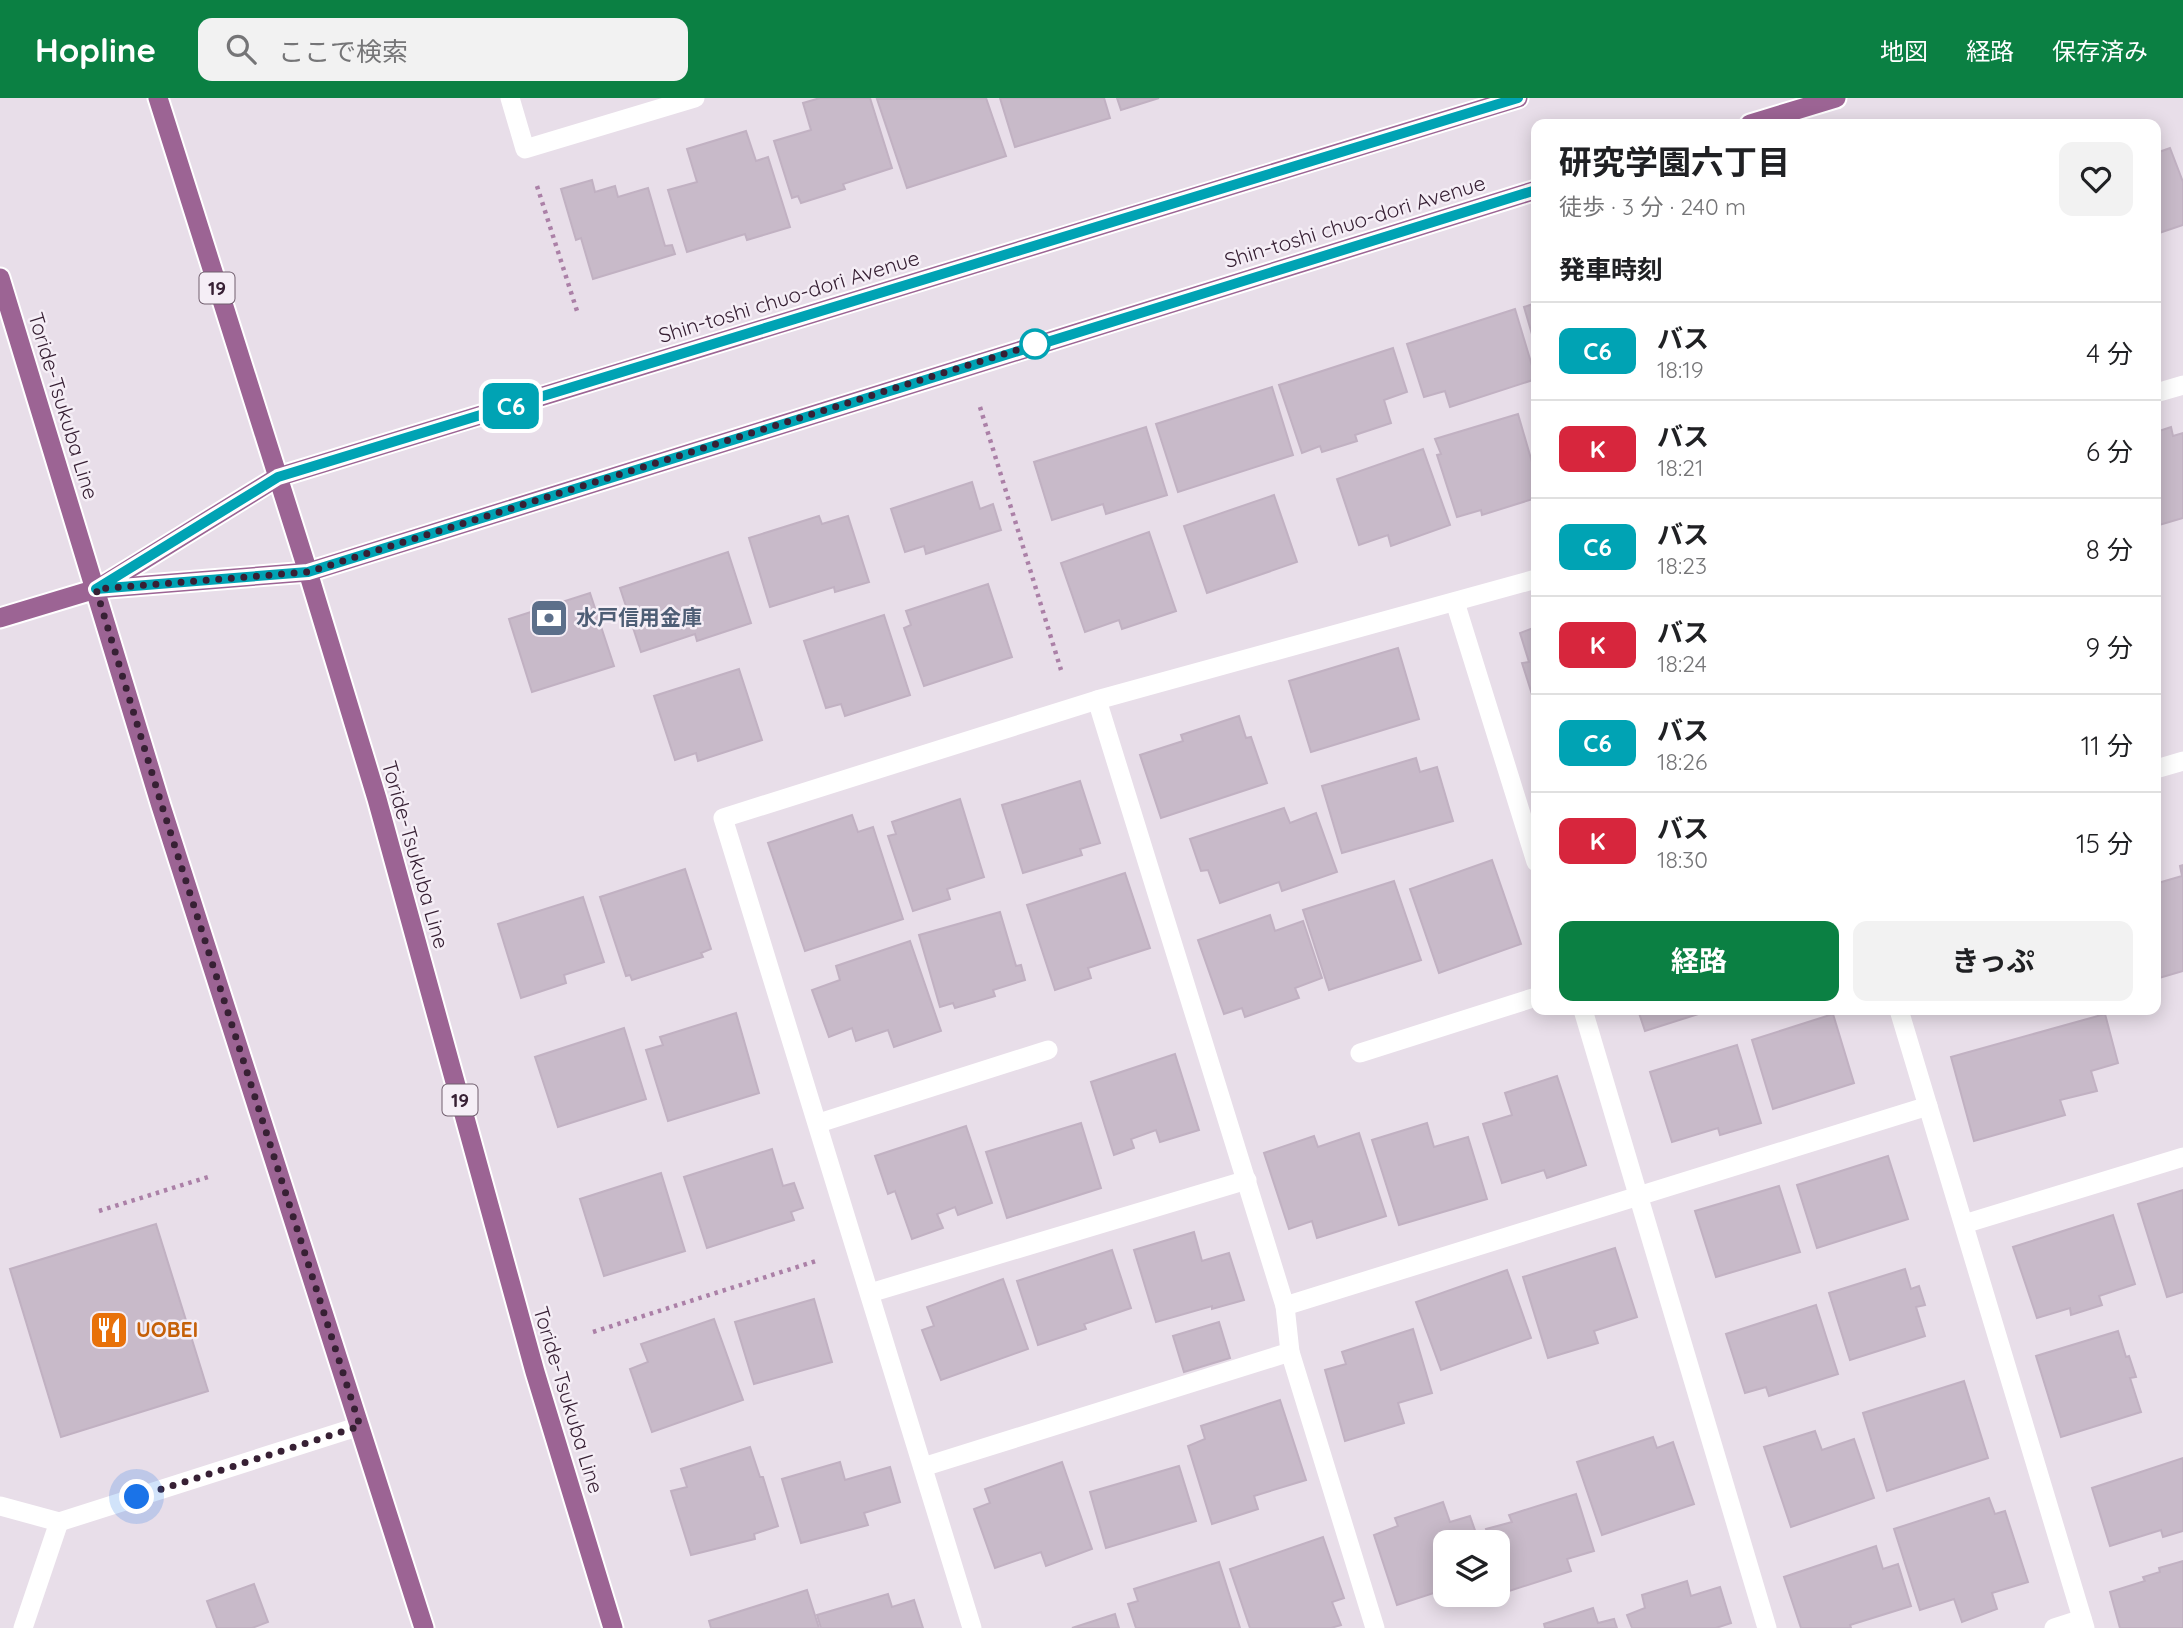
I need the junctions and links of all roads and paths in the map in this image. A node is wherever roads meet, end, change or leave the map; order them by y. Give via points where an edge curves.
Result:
1 (158, 98) edge
2 (510, 98) edge
3 (695, 98) edge
4 (1518, 98) edge
5 (1836, 98) edge
6 (1767, 119) edge
7 (525, 149) junction
8 (1531, 192) edge
9 (0, 278) edge
10 (577, 311) dead end
11 (968, 366) junction
12 (2183, 385) edge
13 (2161, 392) edge
14 (278, 477) junction
15 (308, 572) junction
16 (1531, 580) edge
17 (96, 589) junction
18 (1455, 602) junction
19 (0, 618) edge
20 (1097, 700) junction
21 (1072, 708) junction
22 (2183, 761) edge
23 (2161, 768) edge
24 (1531, 846) edge
25 (1531, 999) edge
26 (1584, 1015) edge
27 (1901, 1015) edge
28 (1048, 1050) dead end
29 (1360, 1053) dead end
30 (1928, 1105) junction
31 (818, 1124) junction
32 (2183, 1157) edge
33 (208, 1177) dead end
34 (1247, 1180) junction
35 (1638, 1195) junction
36 (99, 1211) dead end
37 (1964, 1224) junction
38 (856, 1249) junction
39 (870, 1293) junction
40 (1285, 1306) junction
41 (593, 1332) dead end
42 (1290, 1352) junction
43 (360, 1426) junction
44 (923, 1466) junction
45 (0, 1506) edge
46 (59, 1522) junction
47 (2084, 1624) edge
48 (23, 1628) edge
49 (424, 1628) edge
50 (613, 1628) edge
51 (972, 1628) edge
52 (1375, 1628) edge
53 (1767, 1628) edge
54 (2054, 1628) edge

1 - 14 main road, Toride-Tsukuba Line / 19
2 - 7 street
3 - 7 street
4 - 14 main road, Shin-toshi chuo-dori Avenue
5 - 6 main road
7 - 10 path
8 - 11 main road, Shin-toshi chuo-dori Avenue
9 - 17 main road, Toride-Tsukuba Line
11 - 15 main road, Shin-toshi chuo-dori Avenue
11 - 21 path
12 - 13 street
14 - 15 main road, Toride-Tsukuba Line / 19
14 - 17 main road, Shin-toshi chuo-dori Avenue
15 - 17 main road, Shin-toshi chuo-dori Avenue
15 - 50 main road, Toride-Tsukuba Line / 19 via 377,799 535,1372
16 - 18 street
17 - 19 main road, Shin-toshi chuo-dori Avenue
17 - 43 main road, Toride-Tsukuba Line
18 - 20 street
18 - 24 street
20 - 21 street
20 - 34 street
21 - 31 street via 723,818
22 - 23 street
25 - 29 street
26 - 35 street
27 - 30 street
28 - 31 street
30 - 35 street
30 - 37 street
31 - 38 street
32 - 37 street
33 - 36 path
34 - 39 street
34 - 40 street
35 - 40 street
35 - 53 street
37 - 47 street
38 - 39 street
38 - 41 path
39 - 44 street
40 - 42 street
42 - 44 street
42 - 52 street
43 - 46 street
43 - 49 main road, Toride-Tsukuba Line
44 - 51 street
45 - 46 street
46 - 48 street
47 - 54 street

